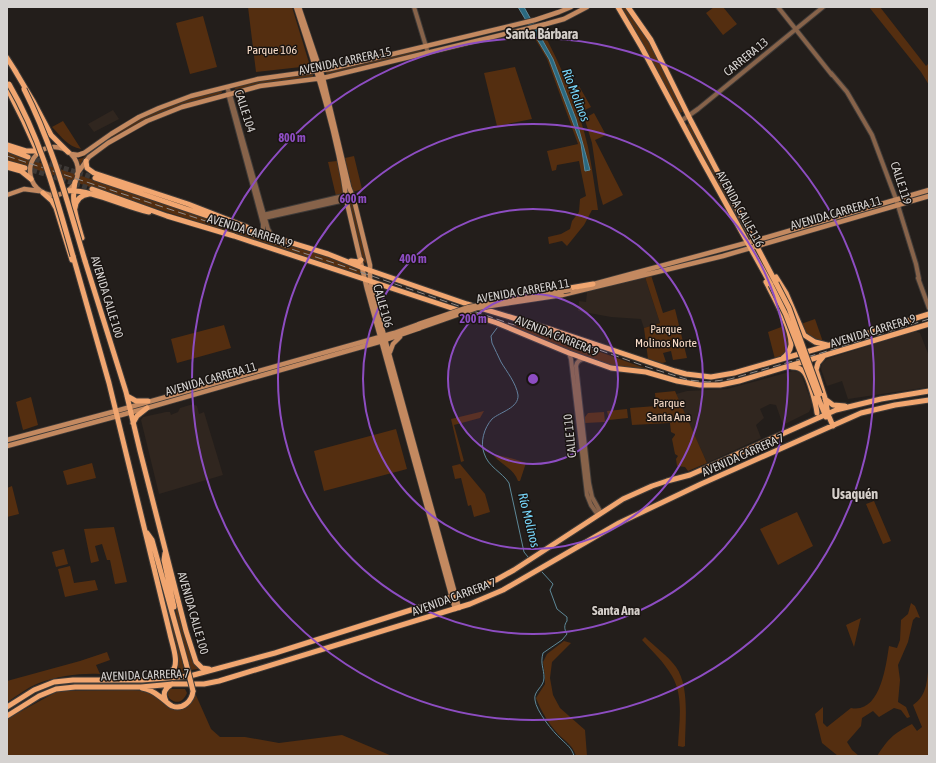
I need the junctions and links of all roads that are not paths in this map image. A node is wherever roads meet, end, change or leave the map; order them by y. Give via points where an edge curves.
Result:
1 (296, 7) edge
2 (299, 7) edge
3 (414, 7) edge
4 (571, 7) edge
5 (586, 7) edge
6 (618, 7) edge
7 (628, 7) edge
8 (778, 7) edge
9 (823, 7) edge
10 (796, 29) junction
11 (487, 31) junction
12 (489, 38) junction
13 (426, 46) junction
14 (428, 53) junction
15 (7, 58) edge
16 (14, 69) junction
17 (319, 71) junction
18 (321, 79) junction
19 (8, 84) edge
20 (227, 87) junction
21 (229, 94) junction
22 (688, 116) junction
23 (681, 121) junction
24 (31, 136) junction
25 (7, 145) edge
26 (7, 150) edge
27 (23, 150) junction
28 (39, 152) junction
29 (70, 153) junction
30 (28, 157) tunnel mouth
31 (86, 161) junction
32 (7, 162) edge
33 (7, 166) edge
34 (25, 168) tunnel mouth
35 (78, 174) junction
36 (95, 178) tunnel mouth
37 (31, 179) junction
38 (75, 182) junction
39 (74, 190) junction
40 (929, 190) edge
41 (67, 191) junction
42 (42, 192) junction
43 (90, 192) junction
44 (7, 195) edge
45 (929, 196) edge
46 (350, 197) junction
47 (896, 200) junction
48 (898, 205) junction
49 (75, 211) junction
50 (263, 217) junction
51 (260, 233) junction
52 (272, 236) junction
53 (82, 238) dead end
54 (754, 241) junction
55 (748, 243) junction
56 (757, 247) junction
57 (751, 248) junction
58 (342, 260) junction
59 (361, 260) junction
60 (761, 261) junction
61 (363, 268) junction
62 (371, 271) junction
63 (368, 280) junction
64 (593, 284) junction
65 (467, 304) junction
66 (86, 306) junction
67 (928, 306) edge
68 (929, 314) edge
69 (929, 324) edge
70 (419, 326) junction
71 (380, 328) junction
72 (394, 333) junction
73 (383, 338) junction
74 (400, 338) dead end
75 (372, 341) junction
76 (830, 345) junction
77 (384, 348) junction
78 (569, 353) junction
79 (390, 354) junction
80 (823, 356) junction
81 (586, 359) junction
82 (782, 359) junction
83 (787, 368) junction
84 (929, 391) edge
85 (127, 396) junction
86 (929, 400) edge
87 (823, 401) junction
88 (148, 402) junction
89 (850, 406) junction
90 (148, 408) junction
91 (130, 410) junction
92 (117, 413) junction
93 (817, 413) junction
94 (826, 414) junction
95 (813, 420) junction
96 (133, 424) junction
97 (831, 426) junction
98 (7, 440) edge
99 (7, 446) edge
100 (599, 514) junction
101 (166, 549) junction
102 (153, 554) junction
103 (454, 597) junction
104 (457, 609) junction
105 (178, 632) junction
106 (214, 670) junction
107 (154, 679) junction
108 (173, 684) junction
109 (141, 687) junction
110 (168, 703) junction
111 (7, 707) edge
112 (7, 716) edge

1 - 17 main road, CALLE 106
2 - 17 main road, CALLE 106
3 - 13 street
4 - 11 main road, AVENIDA CARRERA 15 via 535,20
5 - 12 main road, AVENIDA CARRERA 15 via 564,19
6 - 23 main road, AVENIDA CALLE 116
7 - 22 main road, AVENIDA CALLE 116 via 650,40
8 - 10 street, CALLE 119
9 - 10 street, CARRERA 13
10 - 22 street, CARRERA 13
10 - 47 street, CALLE 119 via 864,120 873,137
11 - 12 main road via 472,38
11 - 13 main road, AVENIDA CARRERA 15
12 - 14 main road, AVENIDA CARRERA 15
13 - 14 street
13 - 17 main road, AVENIDA CARRERA 15
14 - 18 main road, AVENIDA CARRERA 15
15 - 16 main road, AVENIDA CALLE 100
16 - 29 main road via 34,100 51,136
16 - 85 main road, AVENIDA CALLE 100, bridge via 53,153
17 - 18 main road, CALLE 106
17 - 20 main road, AVENIDA CARRERA 15 via 263,78
18 - 21 main road, AVENIDA CARRERA 15 via 265,85
18 - 46 main road, CALLE 106
19 - 24 main road
19 - 66 main road, AVENIDA CALLE 100, bridge via 24,111 42,153
20 - 21 street, CALLE 104
20 - 29 main road, AVENIDA CARRERA 15 via 180,100 147,113 129,122 84,153
21 - 31 main road, AVENIDA CARRERA 15 via 182,107 147,121 108,143
21 - 50 street, CALLE 104
22 - 23 street, CARRERA 13
22 - 54 main road, AVENIDA CALLE 116
23 - 55 main road, AVENIDA CALLE 116
24 - 27 main road via 31,145
24 - 28 main road
25 - 27 main road
26 - 30 main road
27 - 28 main road
28 - 29 main road via 57,147
28 - 37 main road via 31,164
29 - 35 main road via 76,163
31 - 35 main road, AVENIDA CARRERA 15
31 - 51 main road via 87,168 94,173 188,204
32 - 34 main road
33 - 37 main road via 21,171
35 - 38 main road
36 - 51 main road, AVENIDA CARRERA 9
37 - 42 main road
38 - 39 main road
38 - 41 main road
39 - 41 main road
39 - 43 main road, AVENIDA CARRERA 9
39 - 49 main road
40 - 47 main road, AVENIDA CARRERA 11
41 - 42 main road via 57,195
42 - 44 main road via 24,189
42 - 66 main road via 50,198 56,208
43 - 49 main road via 78,199
43 - 63 main road, AVENIDA CARRERA 9 via 132,208 232,235
45 - 48 main road, AVENIDA CARRERA 11
46 - 50 street
46 - 59 main road, CALLE 106
46 - 62 main road, CALLE 106
47 - 48 street, CALLE 119
47 - 54 main road, AVENIDA CARRERA 11
48 - 56 main road, AVENIDA CARRERA 11
48 - 67 street, CALLE 119
49 - 53 main road
50 - 51 street, CALLE 104 via 263,228
50 - 52 street, CALLE 104
51 - 52 main road, AVENIDA CARRERA 9
52 - 58 main road, AVENIDA CARRERA 9
54 - 55 main road, AVENIDA CARRERA 11
54 - 56 main road, AVENIDA CALLE 116
55 - 57 main road, AVENIDA CALLE 116
55 - 64 main road, AVENIDA CARRERA 11
56 - 57 main road, AVENIDA CARRERA 11
56 - 60 main road, AVENIDA CALLE 116
57 - 60 main road, AVENIDA CALLE 116
57 - 70 main road, AVENIDA CARRERA 11, bridge via 562,295 477,308
58 - 59 main road
58 - 61 main road, AVENIDA CARRERA 9
59 - 61 main road, CALLE 106
60 - 76 main road via 786,293 804,335 815,342
60 - 82 main road via 790,338 790,350
60 - 87 main road, AVENIDA CALLE 116, bridge via 789,308 818,395
61 - 62 main road, AVENIDA CARRERA 9
61 - 63 main road, CALLE 106
62 - 63 main road, CALLE 106
62 - 65 main road, AVENIDA CARRERA 9
63 - 71 main road, CALLE 106
63 - 78 main road, AVENIDA CARRERA 9 via 506,326
64 - 65 main road
64 - 70 main road, AVENIDA CARRERA 11, bridge via 469,307
65 - 82 main road, AVENIDA CARRERA 9 via 686,374 722,376
66 - 92 main road, AVENIDA CALLE 100
67 - 68 street, CALLE 119
68 - 76 main road, AVENIDA CARRERA 9
69 - 80 main road, AVENIDA CARRERA 9
70 - 72 main road, AVENIDA CARRERA 11
70 - 73 main road, AVENIDA CARRERA 11
71 - 72 main road
71 - 73 main road, CALLE 106
71 - 75 main road
72 - 73 main road, AVENIDA CARRERA 11
73 - 75 main road, AVENIDA CARRERA 11
73 - 77 main road, CALLE 106
73 - 79 main road, CALLE 106
74 - 79 main road via 393,344
75 - 77 main road
75 - 88 main road, AVENIDA CARRERA 11
75 - 90 main road, AVENIDA CARRERA 11
76 - 82 main road, AVENIDA CARRERA 9
77 - 103 main road, CALLE 106
78 - 81 main road, AVENIDA CARRERA 9
78 - 100 street, CALLE 110 via 572,359 587,495
79 - 103 main road, CALLE 106
80 - 83 main road, AVENIDA CARRERA 9
80 - 87 main road via 816,370
81 - 83 main road, AVENIDA CARRERA 9 via 615,368 642,371 681,382 709,386 739,382
81 - 100 street, CALLE 110 via 580,360 576,366 589,483
83 - 93 main road via 797,368 805,373
84 - 89 main road, AVENIDA CARRERA 7
85 - 88 main road via 136,401
85 - 91 main road, AVENIDA CALLE 100
86 - 97 main road, AVENIDA CARRERA 7 via 861,413
87 - 89 main road via 835,408
87 - 93 main road
87 - 94 main road
88 - 91 main road, AVENIDA CARRERA 11
89 - 94 main road, AVENIDA CARRERA 7
90 - 91 main road, AVENIDA CARRERA 11
90 - 96 main road via 140,413
91 - 92 main road, AVENIDA CARRERA 11
91 - 96 main road, AVENIDA CALLE 100
92 - 98 main road, AVENIDA CARRERA 11
92 - 99 main road, AVENIDA CARRERA 11
92 - 102 main road, AVENIDA CALLE 100
93 - 95 main road
94 - 95 main road, AVENIDA CARRERA 7
94 - 97 main road
95 - 100 main road, AVENIDA CARRERA 7 via 690,475 652,486 623,499
96 - 101 main road, AVENIDA CALLE 100
97 - 104 main road, AVENIDA CARRERA 7 via 650,507 503,590
100 - 103 main road, AVENIDA CARRERA 7 via 514,570
101 - 102 main road
101 - 105 main road, AVENIDA CALLE 100 via 164,560
101 - 106 main road, AVENIDA CALLE 100 via 195,660 202,668
102 - 105 main road, AVENIDA CALLE 100 via 158,561
102 - 107 main road, AVENIDA CALLE 100 via 176,664 171,672
103 - 104 main road, CALLE 106
103 - 106 main road, AVENIDA CARRERA 7
104 - 108 main road, AVENIDA CARRERA 7 via 219,682
105 - 110 main road, AVENIDA CALLE 100, bridge via 193,691 190,700 184,705
106 - 107 main road, AVENIDA CARRERA 7 via 190,676
107 - 111 main road, AVENIDA CARRERA 7 via 54,682 34,690
108 - 109 main road, AVENIDA CARRERA 7
108 - 110 main road via 167,687 165,692
109 - 110 main road
109 - 112 main road, AVENIDA CARRERA 7 via 56,689 38,696

